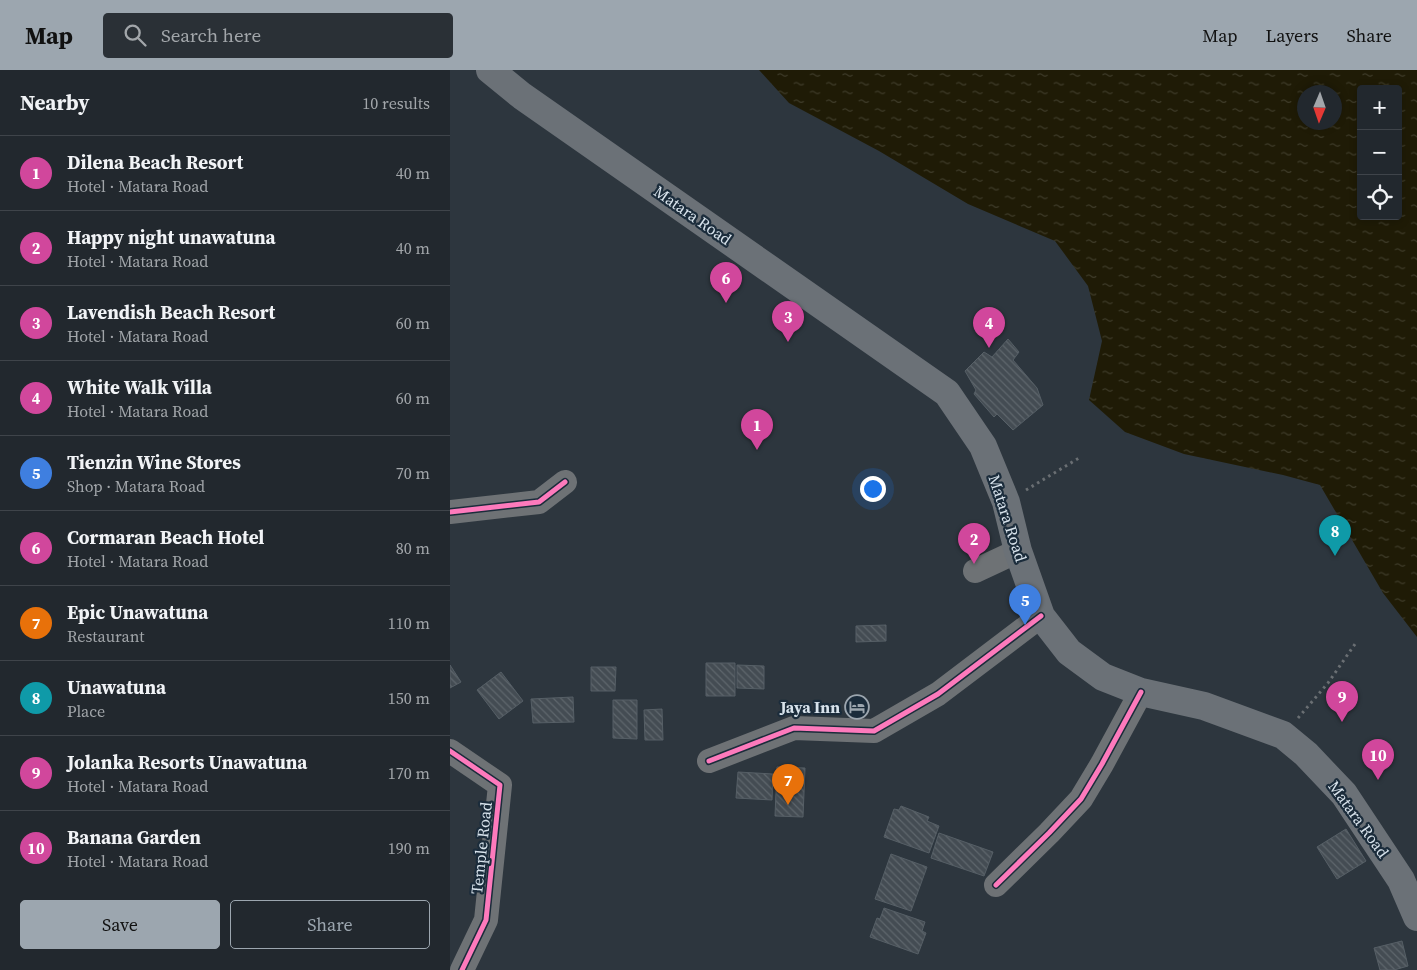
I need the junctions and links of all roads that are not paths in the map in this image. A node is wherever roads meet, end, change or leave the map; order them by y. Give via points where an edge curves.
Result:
1 (490, 70) edge
2 (565, 482) dead end
3 (450, 512) edge
4 (1018, 550) junction
5 (975, 571) dead end
6 (1041, 616) junction
7 (1141, 692) junction
8 (450, 751) edge
9 (709, 761) dead end
10 (996, 884) dead end
11 (1417, 917) edge
12 (462, 970) edge

1 - 4 highway, Matara Road via 522,96 947,393 983,446 1006,502
2 - 3 street via 539,502
4 - 5 street
4 - 6 highway, Matara Road
6 - 7 highway, Matara Road via 1068,652 1103,677
6 - 9 street via 938,694 874,731 794,728
7 - 10 street via 1081,799
7 - 11 highway, Matara Road via 1204,706 1282,735 1306,754 1344,794 1402,880
8 - 12 street, Temple Road via 500,785 486,920

